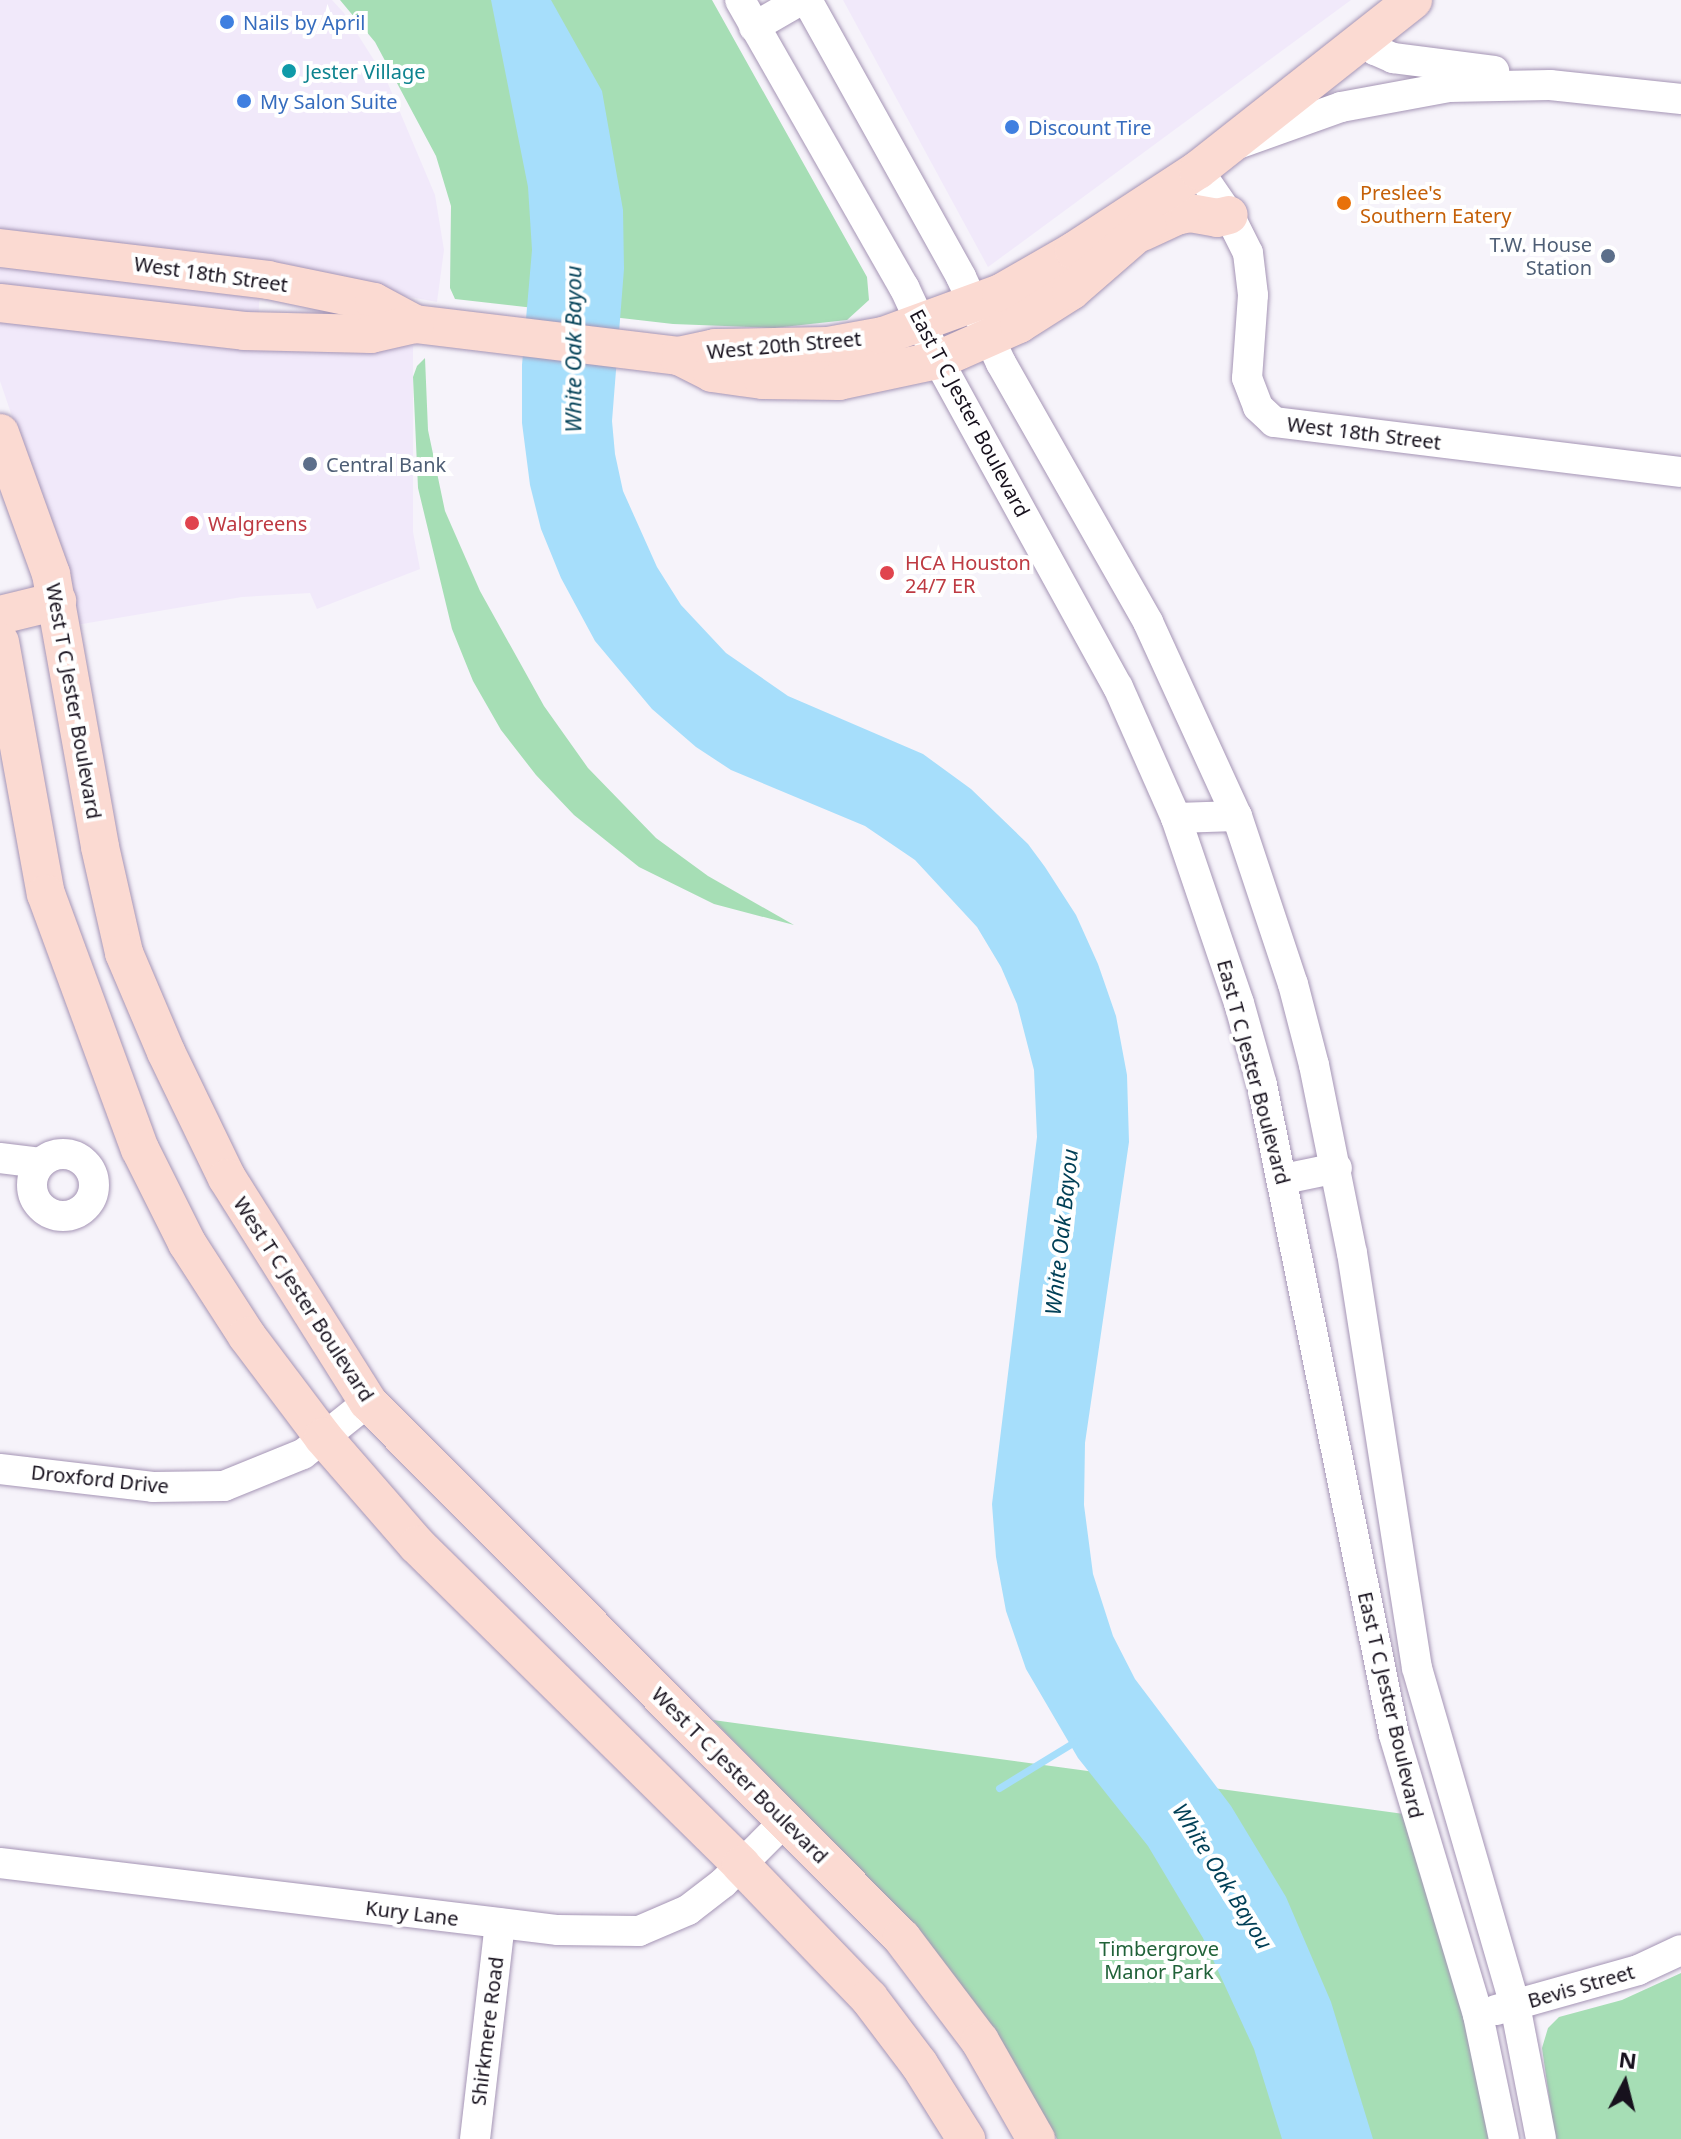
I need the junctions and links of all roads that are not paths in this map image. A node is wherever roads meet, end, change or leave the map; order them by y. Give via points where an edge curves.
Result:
1 (740, 0) edge
2 (804, 0) edge
3 (1413, 0) edge
4 (754, 27) junction
5 (1364, 39) junction
6 (1550, 85) junction
7 (1681, 99) edge
8 (1212, 159) junction
9 (1229, 215) junction
10 (1142, 232) junction
11 (0, 248) edge
12 (0, 303) edge
13 (982, 322) junction
14 (415, 324) junction
15 (922, 324) junction
16 (672, 355) junction
17 (938, 360) junction
18 (0, 433) edge
19 (1681, 472) edge
20 (57, 601) junction
21 (0, 615) edge
22 (0, 642) edge
23 (1237, 816) junction
24 (1176, 818) junction
25 (166, 1052) junction
26 (110, 1067) junction
27 (0, 1158) edge
28 (41, 1163) dead end
29 (1337, 1168) junction
30 (1284, 1179) junction
31 (368, 1402) junction
32 (323, 1437) junction
33 (0, 1469) edge
34 (1401, 1585) junction
35 (1364, 1591) junction
36 (786, 1820) junction
37 (0, 1863) edge
38 (741, 1865) junction
39 (500, 1923) junction
40 (1681, 1950) edge
41 (1515, 2005) junction
42 (1478, 2015) junction
43 (475, 2139) edge
44 (966, 2139) edge
45 (1036, 2139) edge
46 (1504, 2139) edge
47 (1541, 2139) edge

1 - 4 street, East T C Jester Boulevard
2 - 4 street
2 - 13 street, East T C Jester Boulevard
3 - 5 main road, West 20th Street
4 - 15 street, East T C Jester Boulevard
5 - 6 street via 1393,58 1510,73
5 - 8 main road, West 20th Street
6 - 7 street
6 - 8 street via 1449,87 1374,99
8 - 9 street, West 18th Street
8 - 10 main road, West 20th Street
8 - 13 main road, West 20th Street via 1074,251
9 - 10 main road via 1190,213
9 - 19 street, West 18th Street via 1251,273 1247,378 1258,407 1274,422
10 - 13 main road, West 20th Street via 1071,291 1019,324
11 - 14 main road, West 18th Street via 268,280 374,302
12 - 14 main road, West 18th Street via 244,331 371,334
13 - 15 main road, West 20th Street
13 - 17 main road, West 20th Street
13 - 23 street, East T C Jester Boulevard via 1148,622
14 - 16 main road, West 18th Street
15 - 16 main road, West 20th Street via 828,346 715,348
15 - 17 street, East T C Jester Boulevard
16 - 17 main road, West 20th Street via 712,373 763,380 839,381
17 - 24 street, East T C Jester Boulevard via 1118,687
18 - 20 main road, West T C Jester Boulevard via 23,488
20 - 21 main road
20 - 25 main road, West T C Jester Boulevard via 124,953
22 - 26 main road via 46,894
23 - 24 street
23 - 29 street, East T C Jester Boulevard via 1293,984
24 - 30 street, East T C Jester Boulevard via 1239,1003
25 - 26 main road
25 - 31 main road, West T C Jester Boulevard via 227,1178
26 - 32 main road via 140,1149 187,1243 247,1336
27 - 28 street
29 - 30 street
29 - 34 street, East T C Jester Boulevard
30 - 35 street, East T C Jester Boulevard
31 - 32 street, Droxford Drive
31 - 36 main road, West T C Jester Boulevard
32 - 33 street, Droxford Drive via 303,1454 224,1486 153,1487
32 - 38 main road via 417,1545
34 - 35 street
34 - 41 street, East T C Jester Boulevard via 1417,1668
35 - 42 street, East T C Jester Boulevard via 1394,1735
36 - 38 street, Kury Lane
36 - 45 main road, West T C Jester Boulevard via 902,1938 980,2041
37 - 39 street, Kury Lane
38 - 39 street, Kury Lane via 688,1910 639,1931
38 - 44 main road via 869,1998
39 - 43 street, Shirkmere Road
40 - 41 street, Bevis Street via 1638,1970
41 - 42 street, Bevis Street
41 - 47 street, East T C Jester Boulevard
42 - 46 street, East T C Jester Boulevard

